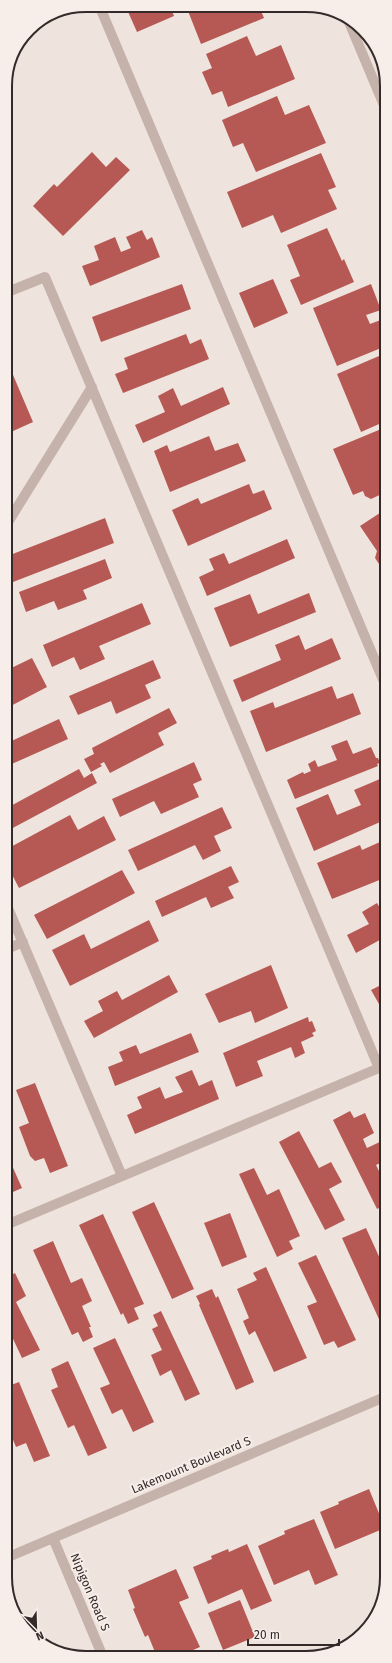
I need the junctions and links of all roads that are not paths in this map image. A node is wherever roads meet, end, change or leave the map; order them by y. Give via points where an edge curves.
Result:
1 (102, 12) edge
2 (351, 27) edge
3 (380, 96) edge
4 (12, 290) edge
5 (92, 387) junction
6 (12, 516) edge
7 (380, 676) edge
8 (12, 915) edge
9 (23, 942) junction
10 (12, 947) edge
11 (122, 1176) junction
12 (12, 1222) edge
13 (380, 1399) edge
14 (53, 1538) junction
15 (12, 1555) edge
16 (101, 1651) edge

1 - 7 street
2 - 3 street
4 - 5 street via 45,276
5 - 6 street
5 - 11 street via 380,1068
8 - 9 street
9 - 10 street
9 - 11 street
11 - 12 street
13 - 14 street, Lakemount Boulevard S
14 - 15 street, Lakemount Boulevard S
14 - 16 street, Nipigon Road S

